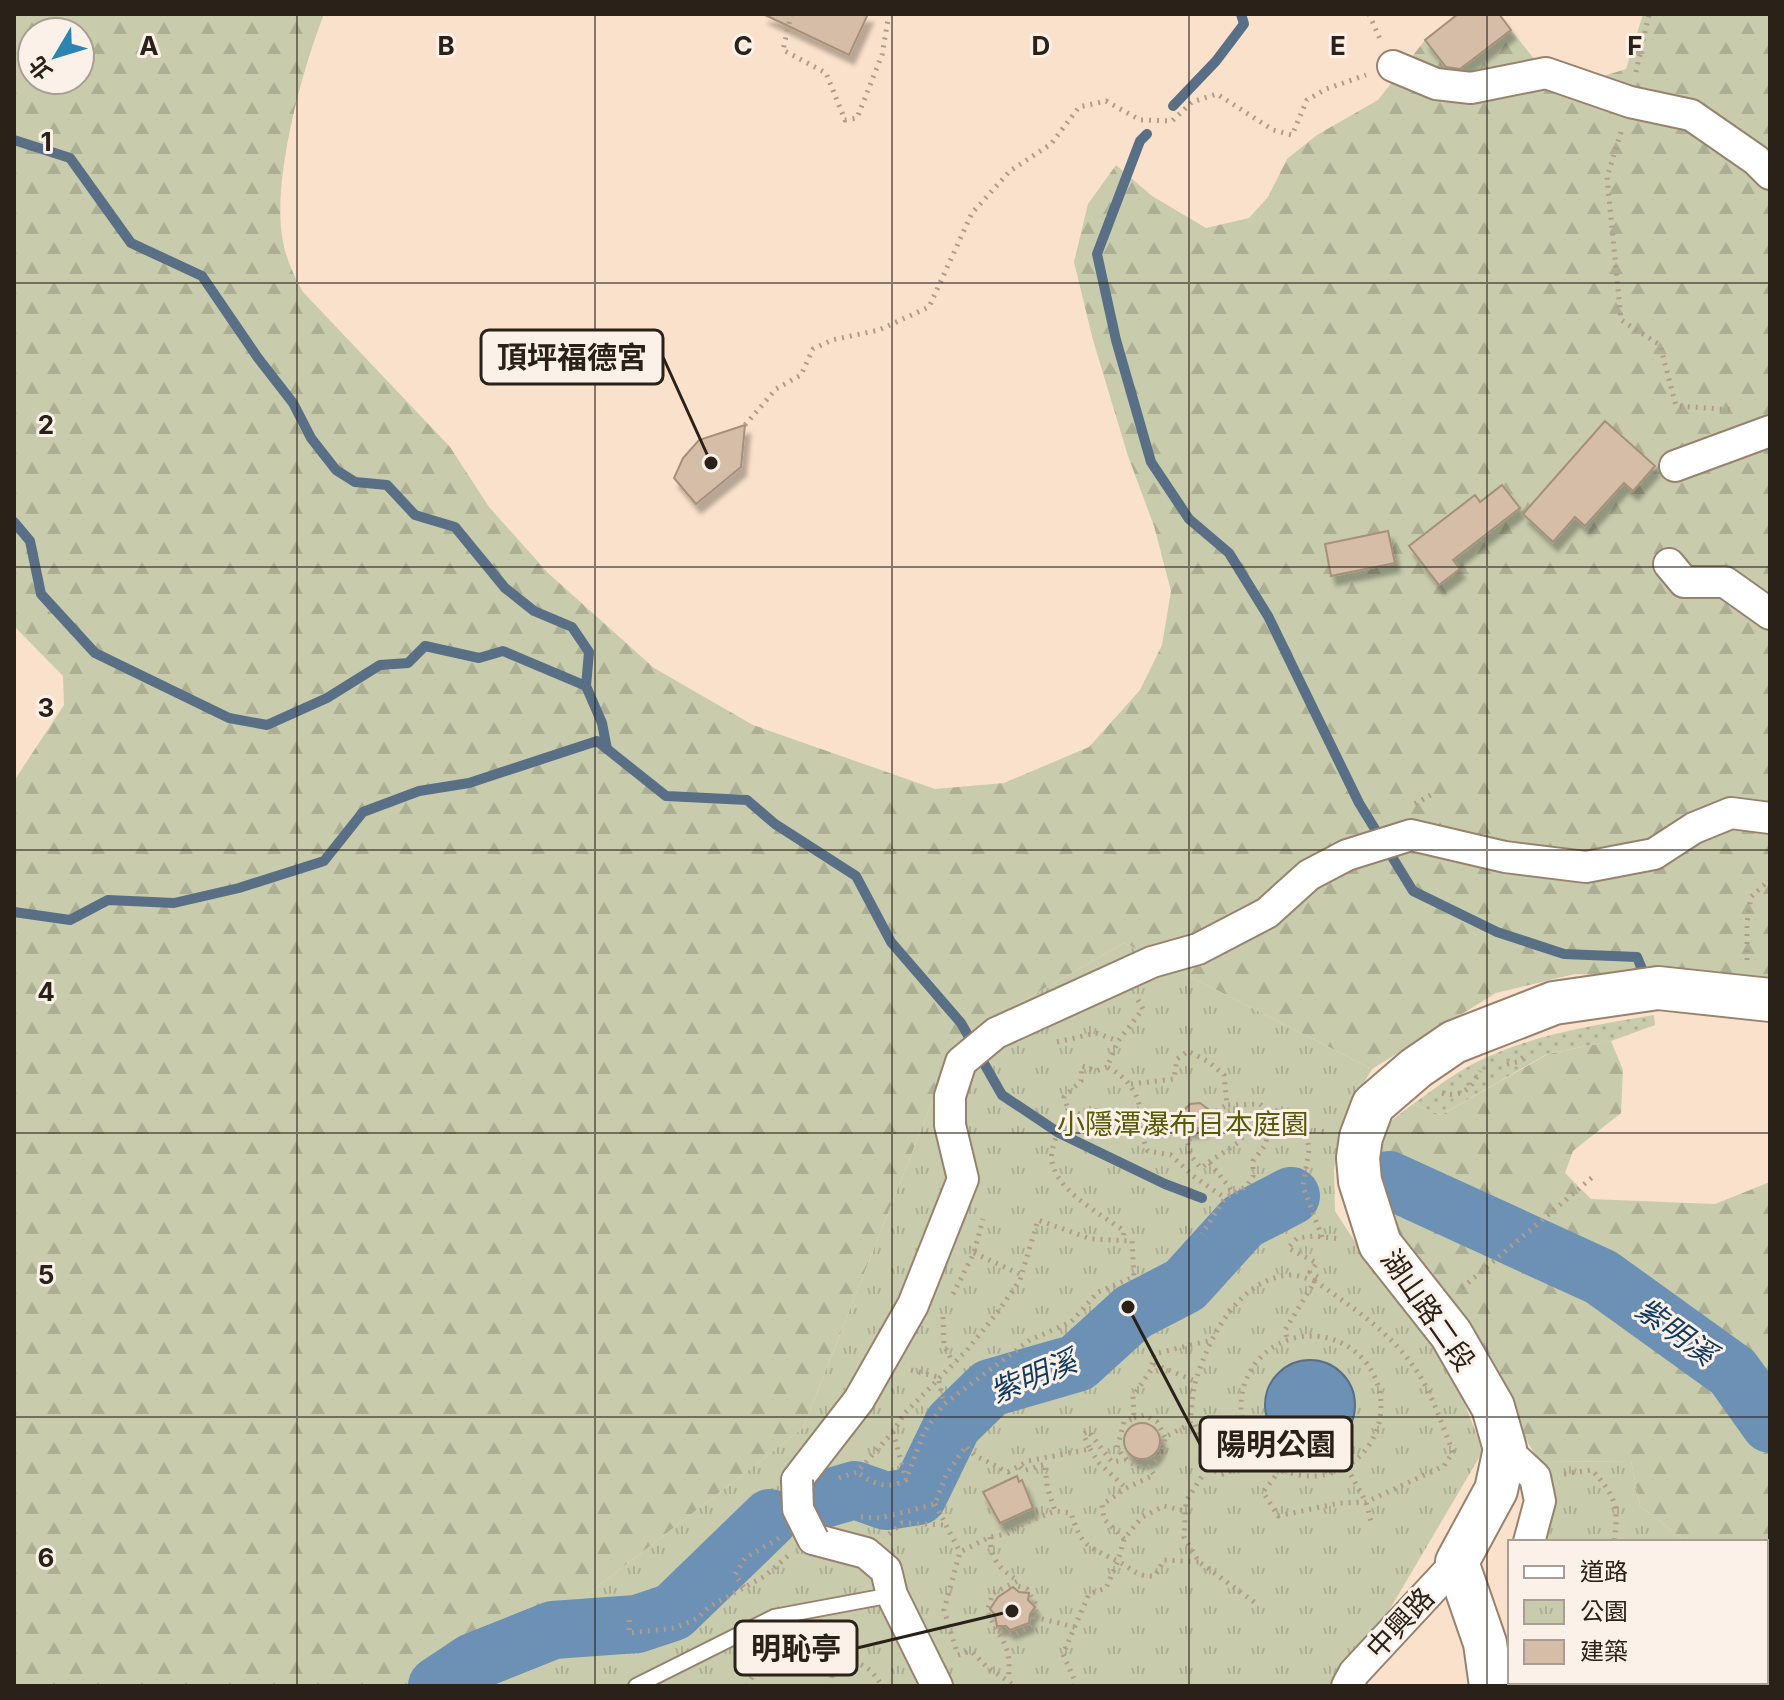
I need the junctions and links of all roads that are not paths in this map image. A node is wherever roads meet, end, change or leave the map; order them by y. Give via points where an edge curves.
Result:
1 (1393, 66) road end
2 (1770, 174) edge
3 (1770, 431) edge
4 (1675, 466) dead end
5 (1669, 564) dead end
6 (1770, 614) edge
7 (1770, 818) edge
8 (1759, 998) edge
9 (1505, 1449) junction
10 (1530, 1540) edge
11 (1457, 1562) junction
12 (892, 1595) junction
13 (636, 1686) edge
14 (937, 1686) edge
15 (1347, 1686) edge
16 (1491, 1686) edge

1 - 2 street via 1436,84 1471,88 1546,73 1630,102 1691,115
3 - 4 street
5 - 6 street via 1684,582 1725,582
7 - 12 street, bridge via 1731,813 1694,828 1654,854 1586,867 1505,857 1411,835 1365,848 1309,875 1267,913 1198,949 1152,962 996,1033 961,1062 950,1096 950,1125 963,1179 913,1305 884,1360 797,1480 798,1509 813,1539 866,1553 886,1570
8 - 9 street, 湖山路二段 via 1658,988 1554,1003 1454,1042 1373,1105 1358,1158 1380,1244 1451,1334 1493,1407
9 - 10 street via 1535,1477 1540,1501
9 - 11 street, 湖山路二段 via 1496,1490
11 - 15 street, 中興路
11 - 16 street via 1485,1643
12 - 13 lane via 774,1617
12 - 14 street

